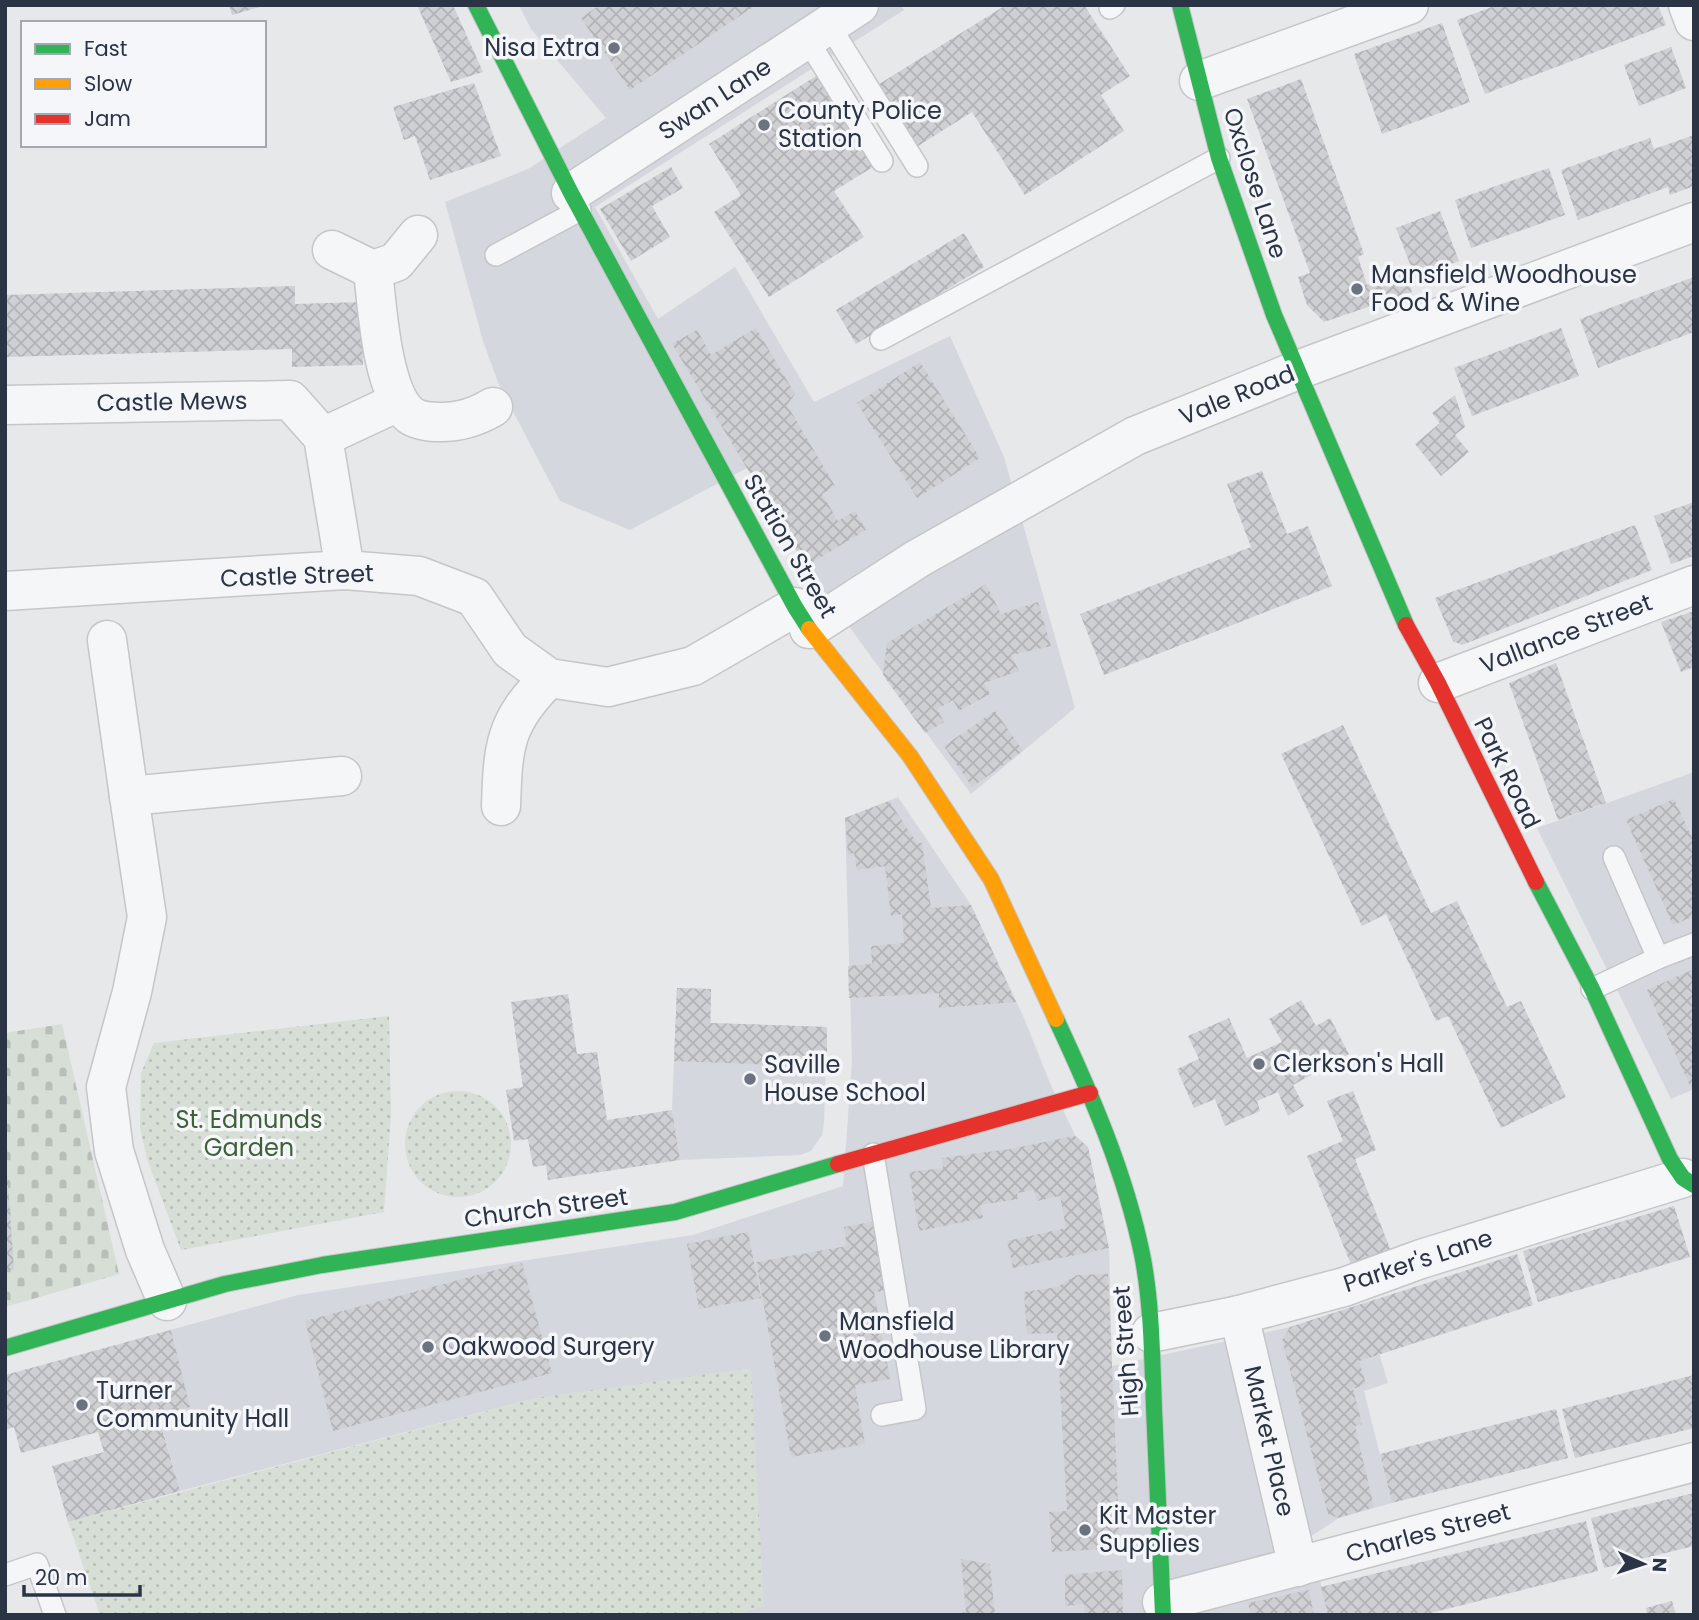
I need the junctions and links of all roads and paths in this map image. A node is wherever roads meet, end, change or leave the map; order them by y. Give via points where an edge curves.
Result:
1 (476, 5) edge
2 (1180, 5) edge
3 (1409, 5) edge
4 (1688, 5) edge
5 (1694, 21) edge
6 (832, 23) edge
7 (1199, 81) junction
8 (1219, 158) junction
9 (882, 161) dead end
10 (917, 166) dead end
11 (576, 202) junction
12 (1694, 222) edge
13 (418, 235) dead end
14 (332, 250) dead end
15 (496, 255) dead end
16 (373, 270) junction
17 (881, 339) dead end
18 (1298, 370) junction
19 (398, 402) junction
20 (5, 405) edge
21 (493, 407) dead end
22 (323, 437) junction
23 (345, 570) junction
24 (1694, 585) edge
25 (5, 591) edge
26 (802, 618) junction
27 (107, 640) dead end
28 (549, 678) junction
29 (1438, 683) junction
30 (342, 776) dead end
31 (129, 796) junction
32 (501, 806) dead end
33 (1614, 857) dead end
34 (1694, 944) edge
35 (1658, 958) junction
36 (1592, 989) junction
37 (1090, 1093) junction
38 (873, 1154) junction
39 (1688, 1181) edge
40 (167, 1301) junction
41 (1239, 1315) junction
42 (1151, 1333) junction
43 (5, 1348) edge
44 (882, 1415) dead end
45 (1694, 1462) edge
46 (1298, 1567) junction
47 (5, 1575) edge
48 (1162, 1608) edge
49 (55, 1615) edge

1 - 11 street, Station Street
2 - 7 street, Oxclose Lane
3 - 7 street
4 - 5 street
6 - 9 lane
6 - 10 lane
6 - 11 street, Swan Lane
7 - 8 street, Oxclose Lane
8 - 17 lane
8 - 18 street, Oxclose Lane
11 - 15 lane
11 - 26 street, Station Street
12 - 18 street, Vale Road
13 - 16 street via 396,262
14 - 16 street
16 - 19 street via 380,328
18 - 26 street, Vale Road via 1135,436
18 - 29 street, Park Road via 1400,615
19 - 21 street via 412,417 429,422 457,422
19 - 22 street
20 - 22 street, Castle Mews via 290,401
22 - 23 street
23 - 25 street, Castle Street
23 - 28 street, Castle Street via 419,576 474,597 510,650
24 - 29 street, Vallance Street
26 - 28 street, Castle Street via 693,666 608,687
26 - 37 street, Station Street via 910,756 991,879
27 - 31 street
28 - 32 street via 527,699 511,725
29 - 36 street, Park Road
30 - 31 street
31 - 40 street via 147,917 106,1087 114,1151 145,1250
33 - 35 lane
34 - 35 lane
35 - 36 lane
36 - 39 street, Park Road via 1670,1159
37 - 38 street, Church Street
37 - 42 street, High Street via 1129,1203 1142,1255
38 - 40 street, Church Street via 675,1212 322,1265
38 - 44 lane via 915,1409
39 - 41 street, Parker's Lane
40 - 43 street, Church Street
41 - 42 street, Parker's Lane
41 - 46 street, Market Place
42 - 48 street, High Street
45 - 46 street, Charles Street
46 - 48 street, Charles Street
47 - 49 lane via 37,1564

